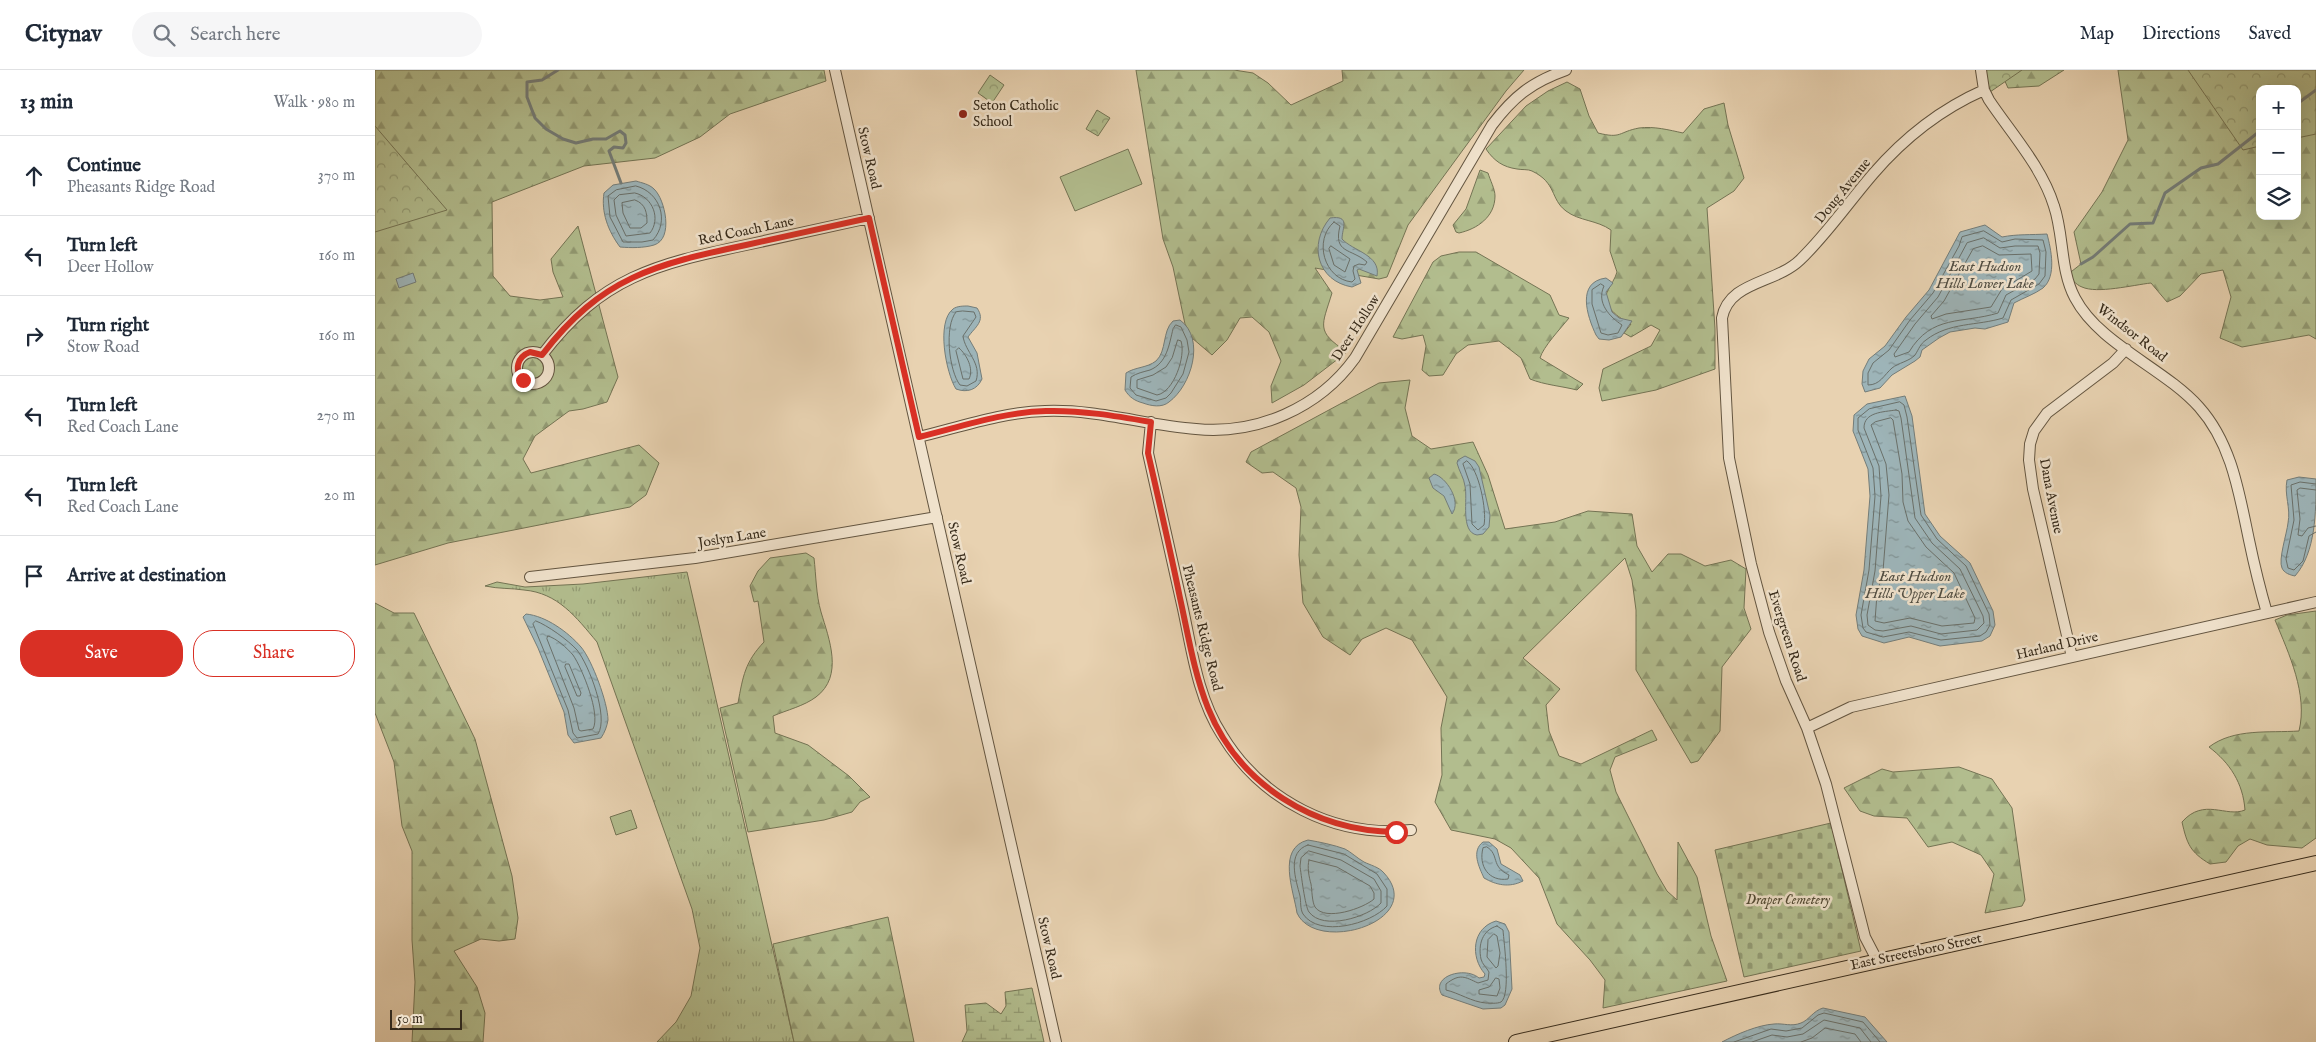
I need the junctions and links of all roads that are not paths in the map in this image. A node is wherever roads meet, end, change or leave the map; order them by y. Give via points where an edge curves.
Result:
1 (835, 70) edge
2 (1566, 70) edge
3 (1981, 70) edge
4 (1984, 90) junction
5 (869, 218) junction
6 (1724, 308) joint
7 (2126, 349) junction
8 (542, 355) dead end
9 (1151, 422) junction
10 (919, 437) junction
11 (937, 517) junction
12 (530, 577) dead end
13 (2316, 602) edge
14 (2267, 613) junction
15 (2072, 657) junction
16 (1807, 728) junction
17 (1411, 830) dead end
18 (2316, 863) edge
19 (1877, 960) junction
20 (1056, 1042) edge
21 (1516, 1042) edge

1 - 5 street, Stow Road
2 - 9 street, Deer Hollow via 1548,76 1509,103 1367,341 1328,388 1279,418 1244,428 1196,429
3 - 4 street, Windsor Road
4 - 6 street, Doug Avenue via 1937,116 1900,145 1798,262 1780,275 1735,294
4 - 7 street, Windsor Road via 2050,193 2075,298 2089,318
5 - 8 street, Red Coach Lane via 685,258 638,275 590,304 556,336
5 - 10 street, Stow Road
6 - 16 street, Evergreen Road via 1729,458 1735,494 1769,632
7 - 14 street, Windsor Road via 2199,406 2218,433 2236,480
7 - 15 street, Dana Avenue via 2047,413 2029,444 2033,490
9 - 10 street, Deer Hollow via 1079,412 1045,411 1011,414
9 - 17 street, Pheasants Ridge Road via 1148,453 1198,679 1221,735 1257,779 1289,803 1312,815 1353,828 1380,832
10 - 11 street, Stow Road
11 - 12 street, Joslyn Lane via 695,558
11 - 20 street, Stow Road
13 - 14 street, Harland Drive
14 - 15 street, Harland Drive
15 - 16 street, Harland Drive via 1851,707
16 - 19 street, Evergreen Road via 1826,784 1865,938
18 - 19 main road, East Streetsboro Street
19 - 21 main road, East Streetsboro Street

